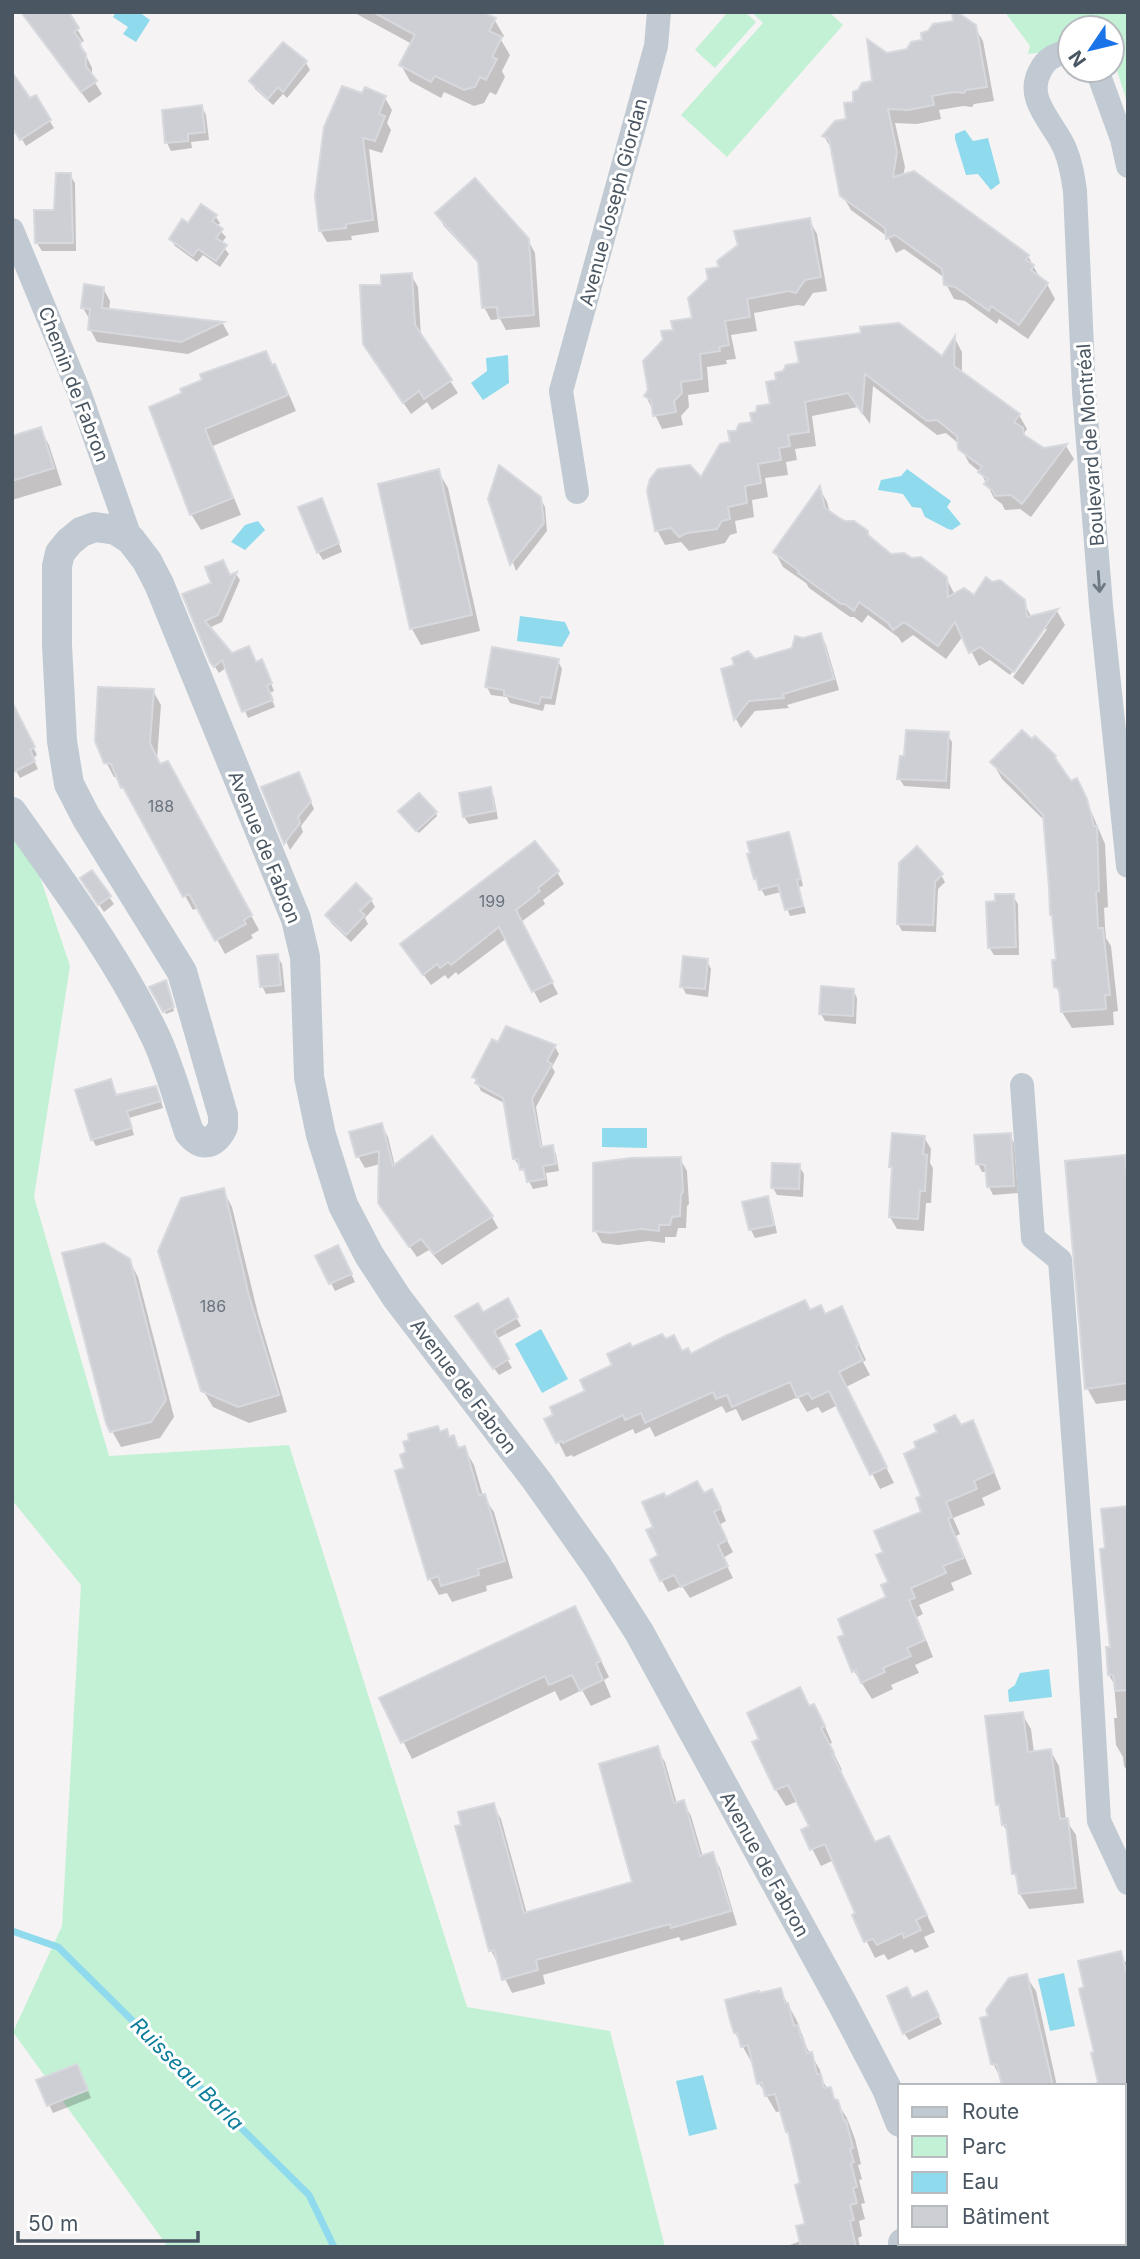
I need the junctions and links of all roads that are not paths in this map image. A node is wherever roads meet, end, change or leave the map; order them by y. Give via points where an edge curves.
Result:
1 (659, 12) edge
2 (1056, 55) edge
3 (1102, 84) edge
4 (1128, 166) edge
5 (12, 230) edge
6 (577, 492) dead end
7 (131, 540) junction
8 (12, 813) edge
9 (1128, 866) edge
10 (1022, 1085) dead end
11 (1128, 1883) edge
12 (898, 2117) edge

1 - 6 street, Avenue Joseph Giordan via 656,46 561,391
2 -> 9 street, Boulevard de Montréal via 1046,60 1035,87 1072,168 1101,606
3 - 4 street
5 - 7 street, Chemin de Fabron via 79,392
7 - 8 street via 116,530 95,527 81,532 60,553 57,645 62,741 69,783 86,817 182,972 222,1115 223,1127 213,1141 196,1140 189,1132 143,1012 85,917
7 - 12 street, Avenue de Fabron via 159,584 296,919 305,957 309,1077 343,1205 397,1298 550,1500 639,1632 842,2003
10 - 11 street via 1033,1238 1060,1260 1099,1821

